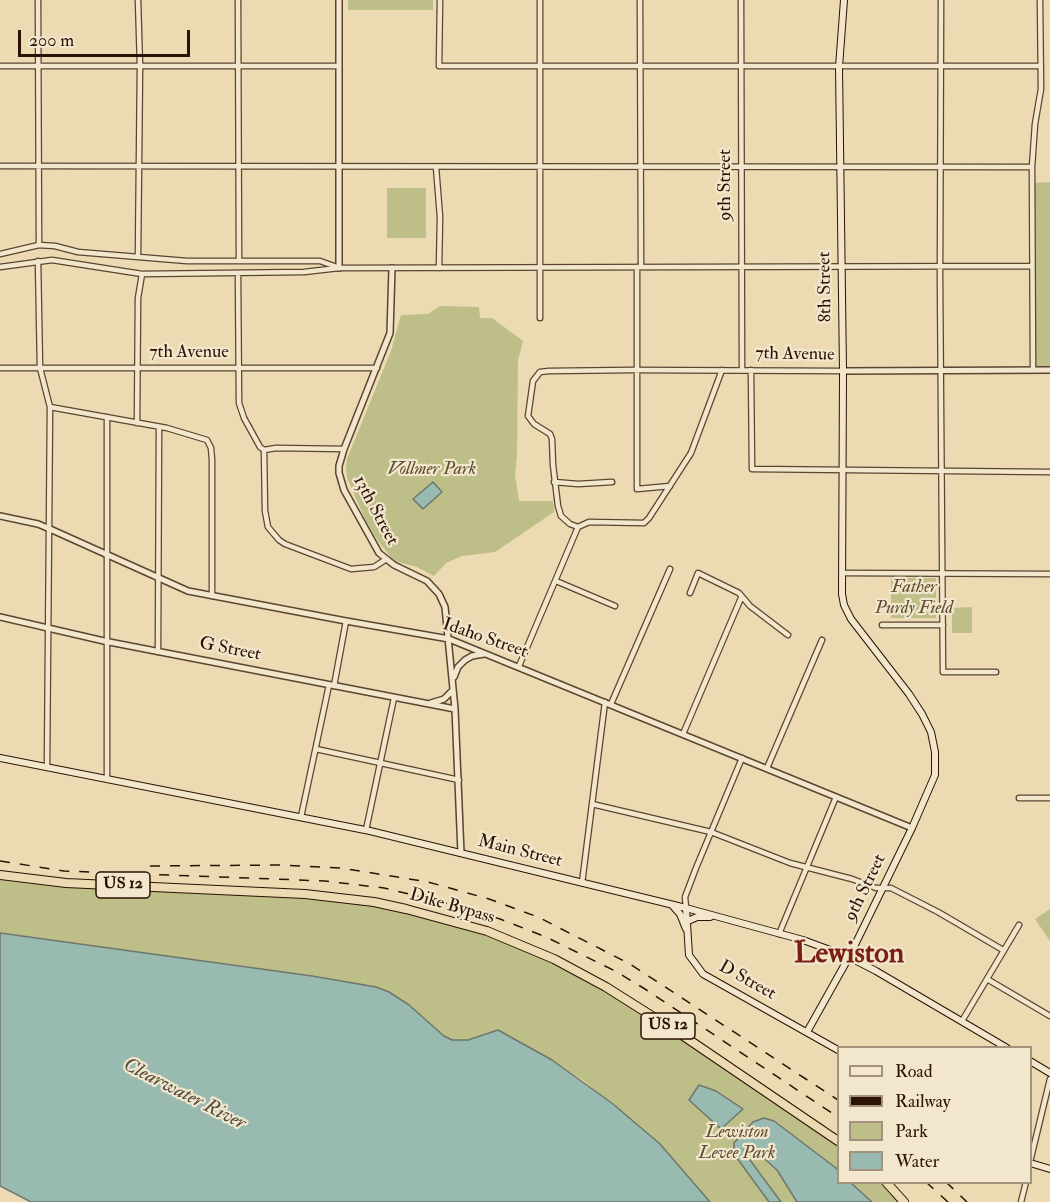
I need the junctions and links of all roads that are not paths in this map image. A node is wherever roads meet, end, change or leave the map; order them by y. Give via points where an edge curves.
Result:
1 (38, 0) edge
2 (138, 0) edge
3 (238, 0) edge
4 (339, 0) edge
5 (440, 0) edge
6 (540, 0) edge
7 (640, 0) edge
8 (741, 0) edge
9 (844, 0) edge
10 (941, 0) edge
11 (1040, 0) edge
12 (0, 66) edge
13 (38, 66) junction
14 (140, 66) junction
15 (339, 66) junction
16 (640, 66) junction
17 (1041, 66) junction
18 (239, 67) junction
19 (540, 67) junction
20 (741, 67) junction
21 (839, 67) junction
22 (941, 67) junction
23 (0, 166) edge
24 (39, 166) junction
25 (139, 166) junction
26 (941, 166) junction
27 (239, 167) junction
28 (339, 167) junction
29 (436, 167) junction
30 (539, 167) junction
31 (640, 167) junction
32 (741, 167) junction
33 (840, 167) junction
34 (1032, 167) junction
35 (39, 245) junction
36 (0, 254) edge
37 (138, 256) junction
38 (239, 260) junction
39 (38, 261) junction
40 (1032, 266) junction
41 (0, 267) edge
42 (639, 267) junction
43 (841, 267) junction
44 (940, 267) junction
45 (339, 268) junction
46 (392, 268) junction
47 (439, 268) junction
48 (540, 268) junction
49 (741, 268) junction
50 (238, 273) junction
51 (142, 274) junction
52 (540, 318) dead end
53 (0, 368) edge
54 (40, 368) junction
55 (139, 368) junction
56 (239, 368) junction
57 (377, 368) junction
58 (638, 370) junction
59 (722, 370) junction
60 (742, 370) junction
61 (752, 370) junction
62 (1033, 370) junction
63 (1050, 370) edge
64 (843, 371) junction
65 (940, 371) junction
66 (50, 407) junction
67 (107, 417) junction
68 (137, 423) junction
69 (159, 427) junction
70 (344, 449) junction
71 (264, 450) junction
72 (843, 470) junction
73 (942, 471) junction
74 (1050, 472) edge
75 (554, 482) junction
76 (612, 482) dead end
77 (670, 486) junction
78 (0, 516) edge
79 (578, 527) junction
80 (50, 528) junction
81 (107, 554) junction
82 (385, 560) junction
83 (670, 568) dead end
84 (842, 573) junction
85 (942, 574) junction
86 (1050, 574) edge
87 (159, 578) junction
88 (556, 581) junction
89 (690, 593) dead end
90 (212, 596) junction
91 (741, 598) junction
92 (615, 606) dead end
93 (0, 617) edge
94 (345, 621) junction
95 (882, 625) dead end
96 (943, 625) junction
97 (48, 629) junction
98 (788, 635) dead end
99 (449, 639) junction
100 (822, 640) dead end
101 (106, 641) junction
102 (158, 652) junction
103 (489, 654) junction
104 (519, 666) junction
105 (996, 672) dead end
106 (331, 686) junction
107 (453, 688) junction
108 (394, 698) junction
109 (605, 702) junction
110 (426, 704) junction
111 (611, 704) junction
112 (455, 709) junction
113 (683, 734) junction
114 (316, 749) junction
115 (935, 752) joint
116 (0, 758) edge
117 (741, 758) junction
118 (380, 763) junction
119 (47, 767) junction
120 (767, 768) junction
121 (107, 778) junction
122 (459, 780) junction
123 (836, 796) junction
124 (1018, 798) dead end
125 (1050, 798) edge
126 (592, 804) junction
127 (301, 817) junction
128 (912, 828) junction
129 (366, 830) junction
130 (711, 832) junction
131 (461, 853) junction
132 (807, 868) junction
133 (0, 875) edge
134 (582, 883) junction
135 (882, 888) junction
136 (671, 904) junction
137 (686, 908) junction
138 (724, 918) junction
139 (688, 921) junction
140 (1019, 925) dead end
141 (686, 930) junction
142 (779, 934) junction
143 (1003, 950) junction
144 (849, 957) junction
145 (987, 979) junction
146 (1050, 1016) edge
147 (962, 1021) junction
148 (807, 1032) junction
149 (1005, 1046) edge
150 (837, 1049) edge
151 (1032, 1063) edge
152 (1050, 1073) edge
153 (1050, 1079) edge
154 (837, 1140) edge
155 (1032, 1154) edge
156 (1032, 1163) edge
157 (1050, 1169) edge
158 (888, 1184) edge
159 (1025, 1184) edge
160 (904, 1202) edge
161 (1020, 1202) edge

1 - 13 street
2 - 14 street
3 - 18 street
4 - 15 street
5 - 19 street via 440,66
6 - 19 street
7 - 16 street
8 - 20 street, 9th Street
9 - 21 main road, 8th Street
10 - 22 street
11 - 17 street
12 - 13 street
13 - 14 street
13 - 24 street
14 - 18 street
14 - 25 street
15 - 18 street
15 - 28 street
16 - 19 street
16 - 20 street
16 - 31 street
17 - 22 street
17 - 34 street
18 - 27 street
19 - 30 street
20 - 21 street
20 - 32 street, 9th Street
21 - 22 street
21 - 33 main road, 8th Street
22 - 26 street
23 - 24 street
24 - 25 street
24 - 35 street
25 - 27 street
25 - 37 street
26 - 33 street
26 - 34 street
26 - 44 street
27 - 28 street
27 - 38 street
28 - 29 street
28 - 45 street
29 - 30 street
29 - 47 street
30 - 31 street
30 - 48 street
31 - 32 street
31 - 42 street
32 - 33 street
32 - 49 street, 9th Street
33 - 43 main road, 8th Street
34 - 40 street
35 - 36 street
35 - 37 street
37 - 38 street via 187,261
38 - 45 street via 320,261
39 - 41 street
39 - 51 street
39 - 54 street
40 - 44 street
40 - 62 street
42 - 48 street
42 - 49 street
42 - 58 street
43 - 44 street
43 - 49 street
43 - 64 main road, 8th Street
44 - 65 street
45 - 46 street
45 - 50 street
46 - 47 street
46 - 57 street, 13th Street via 392,324
47 - 48 street
48 - 52 street
49 - 60 street, 9th Street
50 - 51 street
50 - 56 street
51 - 55 street via 138,298
53 - 54 street, 7th Avenue
54 - 55 street, 7th Avenue
54 - 66 street
55 - 56 street, 7th Avenue
55 - 68 street
56 - 57 street, 7th Avenue
56 - 71 street via 241,411
57 - 70 street, 13th Street
58 - 59 street, 7th Avenue
58 - 75 street, 7th Avenue via 540,372 533,381 528,416 552,439
58 - 77 street via 637,489
59 - 60 street, 7th Avenue
59 - 77 street via 691,453
60 - 61 street, 7th Avenue
61 - 64 street, 7th Avenue
61 - 72 street via 752,469
62 - 63 street, 7th Avenue
62 - 65 street, 7th Avenue
64 - 65 street, 7th Avenue
64 - 72 main road, 8th Street
65 - 73 street
66 - 67 street
66 - 80 street
67 - 68 street
67 - 81 street
68 - 69 street
69 - 87 street
69 - 90 street via 209,442
70 - 71 street
70 - 82 street, 13th Street via 339,466 344,490 372,544
71 - 82 street via 265,516 279,540 351,569 374,567
72 - 73 street
72 - 84 main road, 8th Street
73 - 74 street
73 - 85 street
75 - 76 street
75 - 79 street via 561,516
77 - 79 street via 644,523 589,522
78 - 80 street, Idaho Street
79 - 88 street
80 - 81 street, Idaho Street
80 - 97 street
81 - 87 street, Idaho Street
81 - 101 street
82 - 99 street, 13th Street via 434,587 445,607
83 - 111 street
84 - 85 street
84 - 115 main road, 8th Street via 846,612 922,714
85 - 86 street
85 - 96 street
87 - 90 street, Idaho Street
87 - 102 street
88 - 92 street
88 - 104 street
89 - 91 street via 698,573 734,590
90 - 94 street, Idaho Street
91 - 98 street
91 - 113 street
93 - 97 street, G Street
94 - 99 street, Idaho Street
94 - 106 street
95 - 96 street
96 - 105 street via 943,672
97 - 101 street, G Street
97 - 119 street
99 - 103 street, Idaho Street
99 - 107 street, 13th Street
100 - 120 street
101 - 102 street, G Street
101 - 121 street
102 - 106 street, G Street
103 - 104 street, Idaho Street
103 - 107 street via 465,660 456,672
104 - 109 street, Idaho Street
106 - 108 street, G Street
106 - 114 street
107 - 110 street via 444,699
107 - 112 street, 13th Street
108 - 110 street, G Street
108 - 118 street
109 - 111 street, Idaho Street
109 - 126 street
110 - 112 street, G Street
111 - 113 street, Idaho Street
112 - 122 street, 13th Street
113 - 117 street, Idaho Street
114 - 118 street
114 - 127 street
115 - 128 main road, 9th Street via 935,775
116 - 119 main road, Main Street
117 - 120 street, Idaho Street
117 - 130 street
118 - 122 street
118 - 129 street
119 - 121 main road, Main Street
120 - 123 street, Idaho Street
121 - 127 main road, Main Street
122 - 131 street, 13th Street
123 - 128 street, Idaho Street
123 - 132 street
124 - 125 street
126 - 130 street
126 - 134 street
127 - 129 main road, Main Street
128 - 135 main road, 9th Street
129 - 131 main road, Main Street
130 - 132 street
130 - 137 street via 685,897
131 - 134 main road, Main Street
132 - 135 street
132 - 142 street
133 - 154 highway, Dike Bypass / US 12 via 66,883 305,894 374,902 487,931 554,959 606,987
134 - 136 main road, Main Street
135 - 143 street via 914,898
135 - 144 main road, 9th Street
136 - 137 main road, Main Street
136 - 141 main road
137 - 138 main road, Main Street
137 - 139 main road, D Street
138 - 139 main road via 697,917
138 - 142 main road, Main Street
139 - 141 main road, D Street
140 - 143 street
141 - 148 main road, D Street via 689,955 703,974
142 - 144 main road, Main Street
143 - 145 street
144 - 147 main road, Main Street
144 - 148 main road, 9th Street
145 - 146 street
145 - 147 street
147 - 149 main road, Main Street
148 - 150 main road, D Street
151 - 152 main road
153 - 155 street
156 - 157 main road
158 - 160 highway
159 - 161 street

